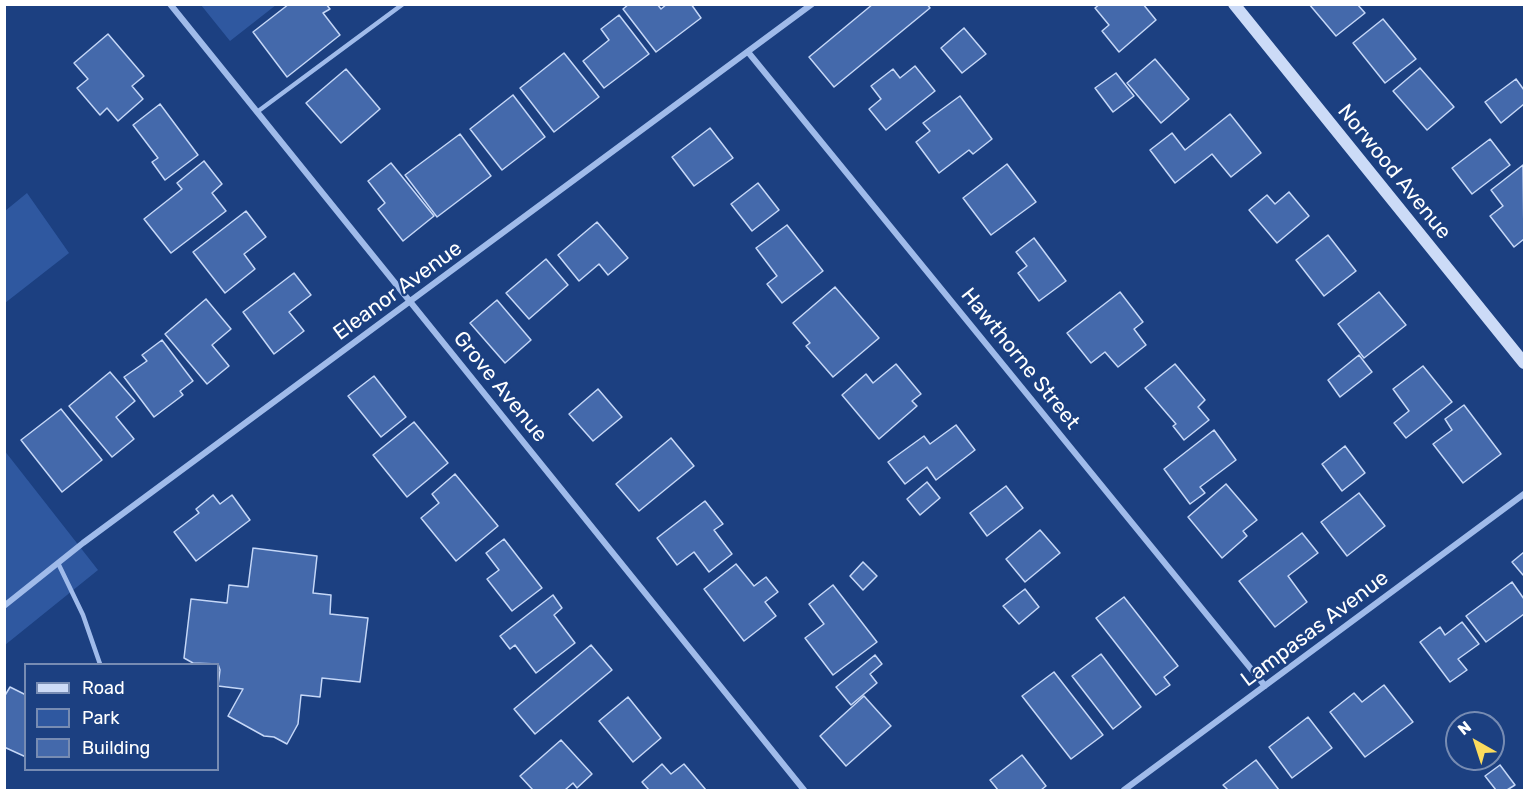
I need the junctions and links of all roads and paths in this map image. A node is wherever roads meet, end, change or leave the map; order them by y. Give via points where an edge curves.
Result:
1 (170, 4) edge
2 (403, 4) edge
3 (812, 4) edge
4 (1234, 4) edge
5 (748, 52) junction
6 (257, 112) junction
7 (410, 302) junction
8 (1524, 363) edge
9 (1524, 494) edge
10 (58, 563) junction
11 (4, 606) edge
12 (100, 663) edge
13 (1265, 686) junction
14 (804, 790) edge
15 (1124, 790) edge

1 - 6 street, Grove Avenue
2 - 6 lane
3 - 5 street, Eleanor Avenue
4 - 8 main road, Norwood Avenue
5 - 7 street, Eleanor Avenue
5 - 13 street, Hawthorne Street
6 - 7 street, Grove Avenue
7 - 10 street, Eleanor Avenue
7 - 14 street, Grove Avenue
9 - 13 street, Lampasas Avenue
10 - 11 street, Eleanor Avenue
10 - 12 lane via 83,615
13 - 15 street, Lampasas Avenue

